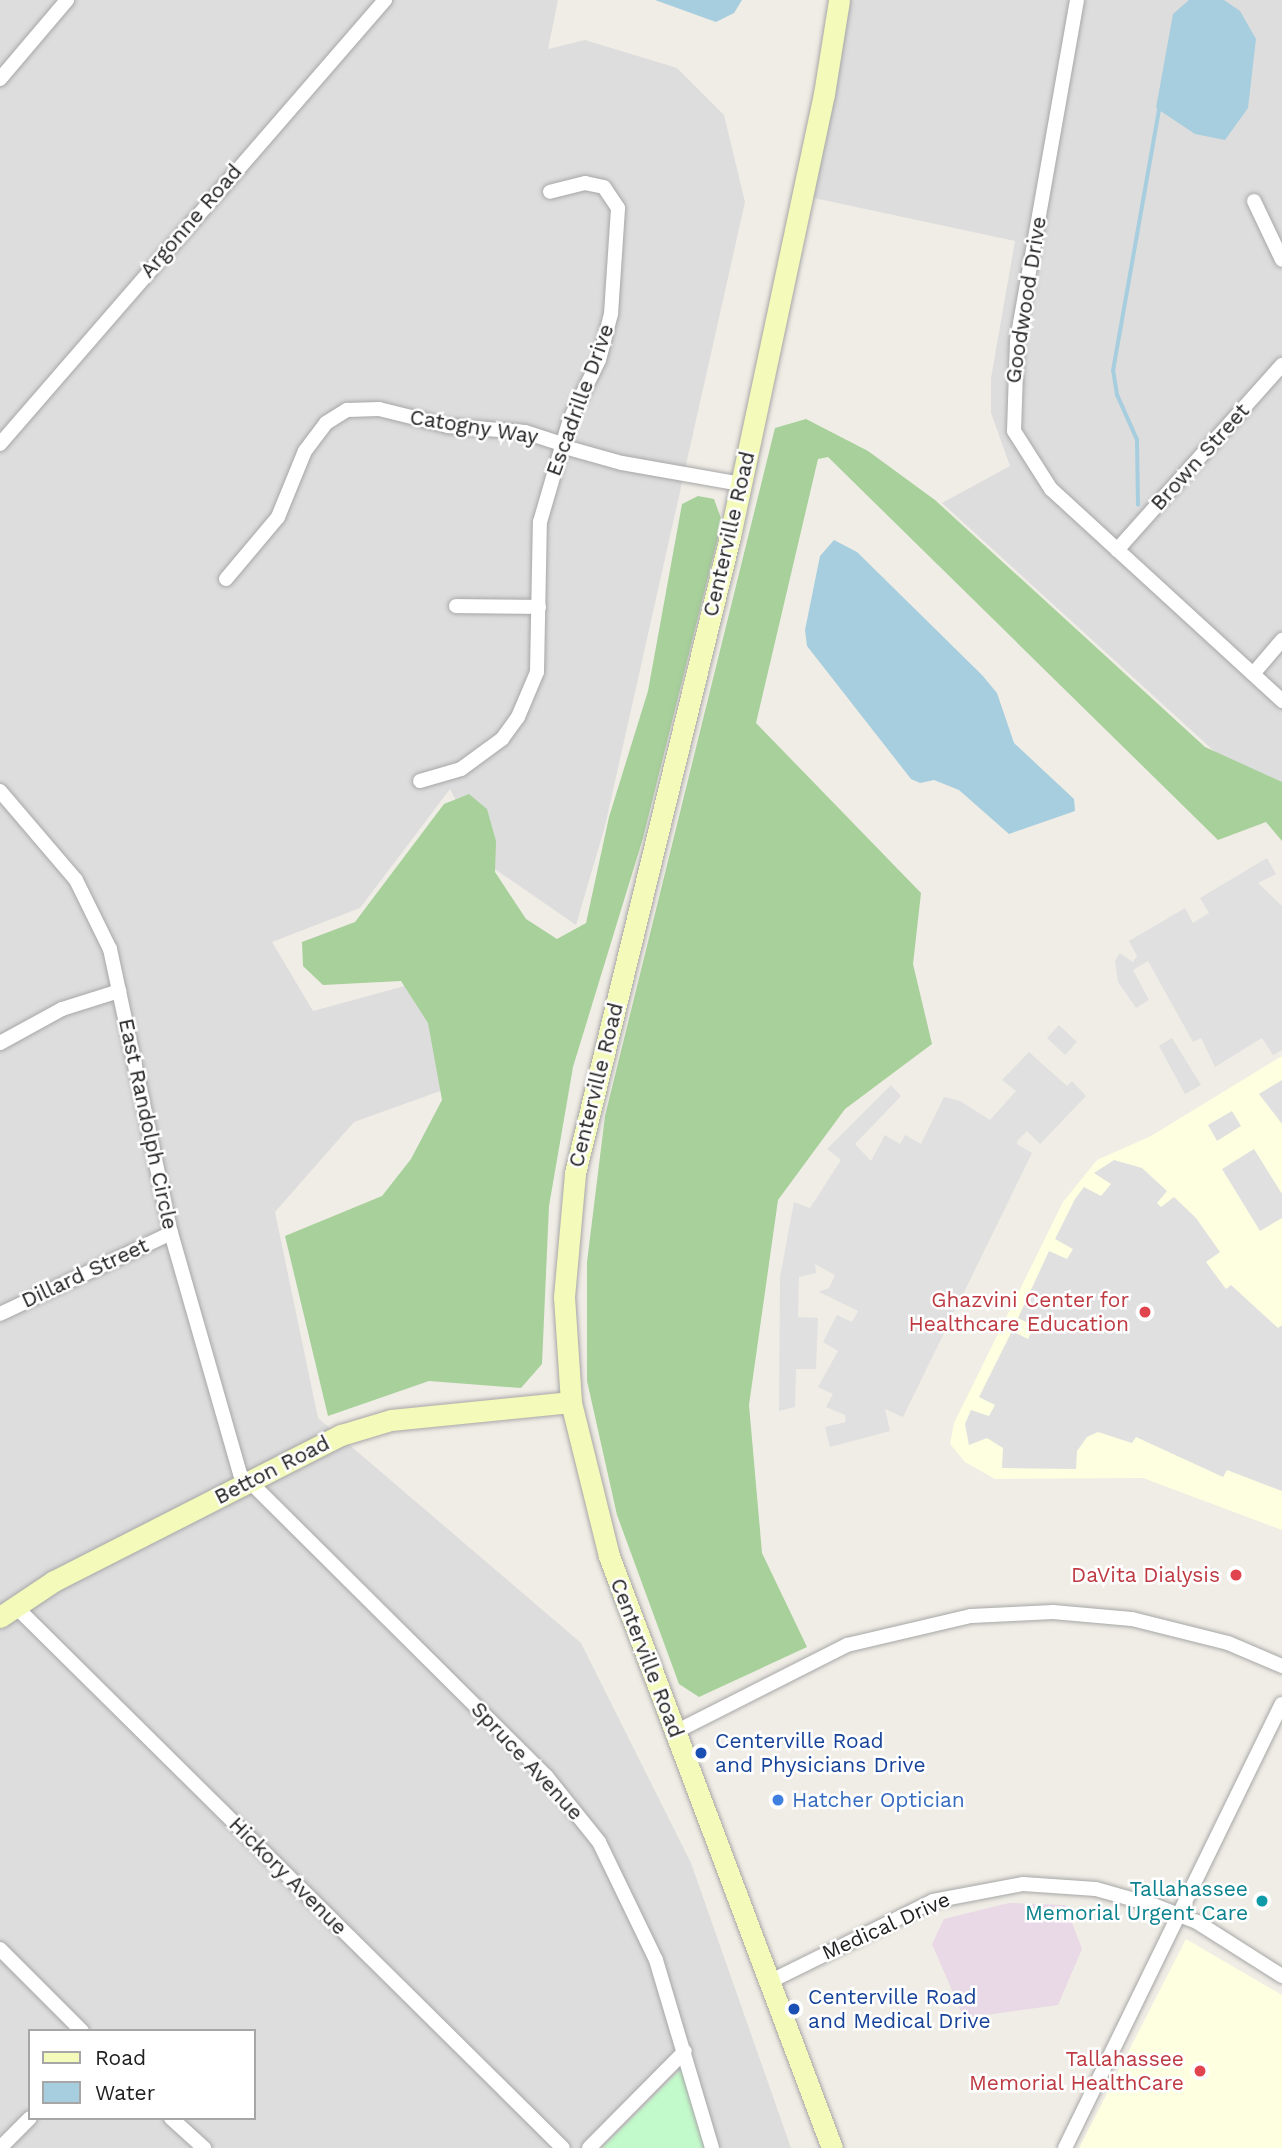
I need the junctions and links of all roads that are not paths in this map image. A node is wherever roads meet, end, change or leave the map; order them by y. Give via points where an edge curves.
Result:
1 (67, 0) edge
2 (384, 0) edge
3 (839, 0) edge
4 (1077, 0) edge
5 (0, 79) edge
6 (550, 192) dead end
7 (1254, 201) dead end
8 (1282, 260) edge
9 (1282, 365) edge
10 (0, 444) edge
11 (561, 445) junction
12 (741, 484) junction
13 (1117, 550) junction
14 (226, 579) dead end
15 (456, 606) dead end
16 (539, 607) junction
17 (1282, 640) edge
18 (1253, 674) junction
19 (1282, 701) edge
20 (421, 781) dead end
21 (0, 791) edge
22 (119, 991) junction
23 (0, 1043) edge
24 (171, 1233) junction
25 (0, 1314) edge
26 (571, 1402) junction
27 (246, 1483) junction
28 (7, 1611) edge
29 (1282, 1666) edge
30 (1282, 1704) edge
31 (675, 1732) junction
32 (1177, 1914) junction
33 (0, 1949) edge
34 (1282, 1976) edge
35 (769, 1982) junction
36 (80, 2029) edge
37 (685, 2051) junction
38 (28, 2120) edge
39 (173, 2120) edge
40 (0, 2148) edge
41 (204, 2148) edge
42 (563, 2148) edge
43 (589, 2148) edge
44 (712, 2148) edge
45 (832, 2148) edge
46 (1065, 2148) edge

1 - 5 street
2 - 10 street, Argonne Road
3 - 12 main road, Centerville Road via 824,94
4 - 13 street, Goodwood Drive via 1017,341 1012,408 1014,431 1033,467
6 - 11 street, Escadrille Drive via 585,183 604,187 618,208 611,314 599,360
7 - 8 street
9 - 13 street, Brown Street
11 - 12 street
11 - 14 street, Catogny Way via 525,432 448,426 379,409 347,410 326,423 305,450 278,517
11 - 16 street, Escadrille Drive via 540,522
12 - 26 main road, Centerville Road via 575,1173 564,1297
13 - 18 street, Goodwood Drive
15 - 16 street
16 - 20 street, Escadrille Drive via 537,672 518,718 481,757
17 - 18 street
18 - 19 street, Goodwood Drive
21 - 22 street, East Randolph Circle via 90,902 110,949
22 - 23 street via 62,1009
22 - 24 street, East Randolph Circle
24 - 25 street, Dillard Street
24 - 27 street, East Randolph Circle
26 - 27 main road, Betton Road via 391,1420 341,1435
26 - 31 main road, Centerville Road via 610,1556
27 - 28 main road, Betton Road
27 - 37 street, Spruce Avenue via 546,1776 578,1814 599,1842 638,1915
28 - 42 street, Hickory Avenue
29 - 31 street via 1228,1643 1132,1619 1053,1612 968,1616 847,1646
30 - 32 street
31 - 35 main road, Centerville Road
32 - 34 street, Medical Drive
32 - 35 street, Medical Drive via 1123,1895 1077,1887 1023,1884 965,1892 919,1907
32 - 46 street
33 - 36 street
35 - 45 main road, Centerville Road
37 - 43 street
37 - 44 street, Spruce Avenue
38 - 40 street
39 - 41 street

